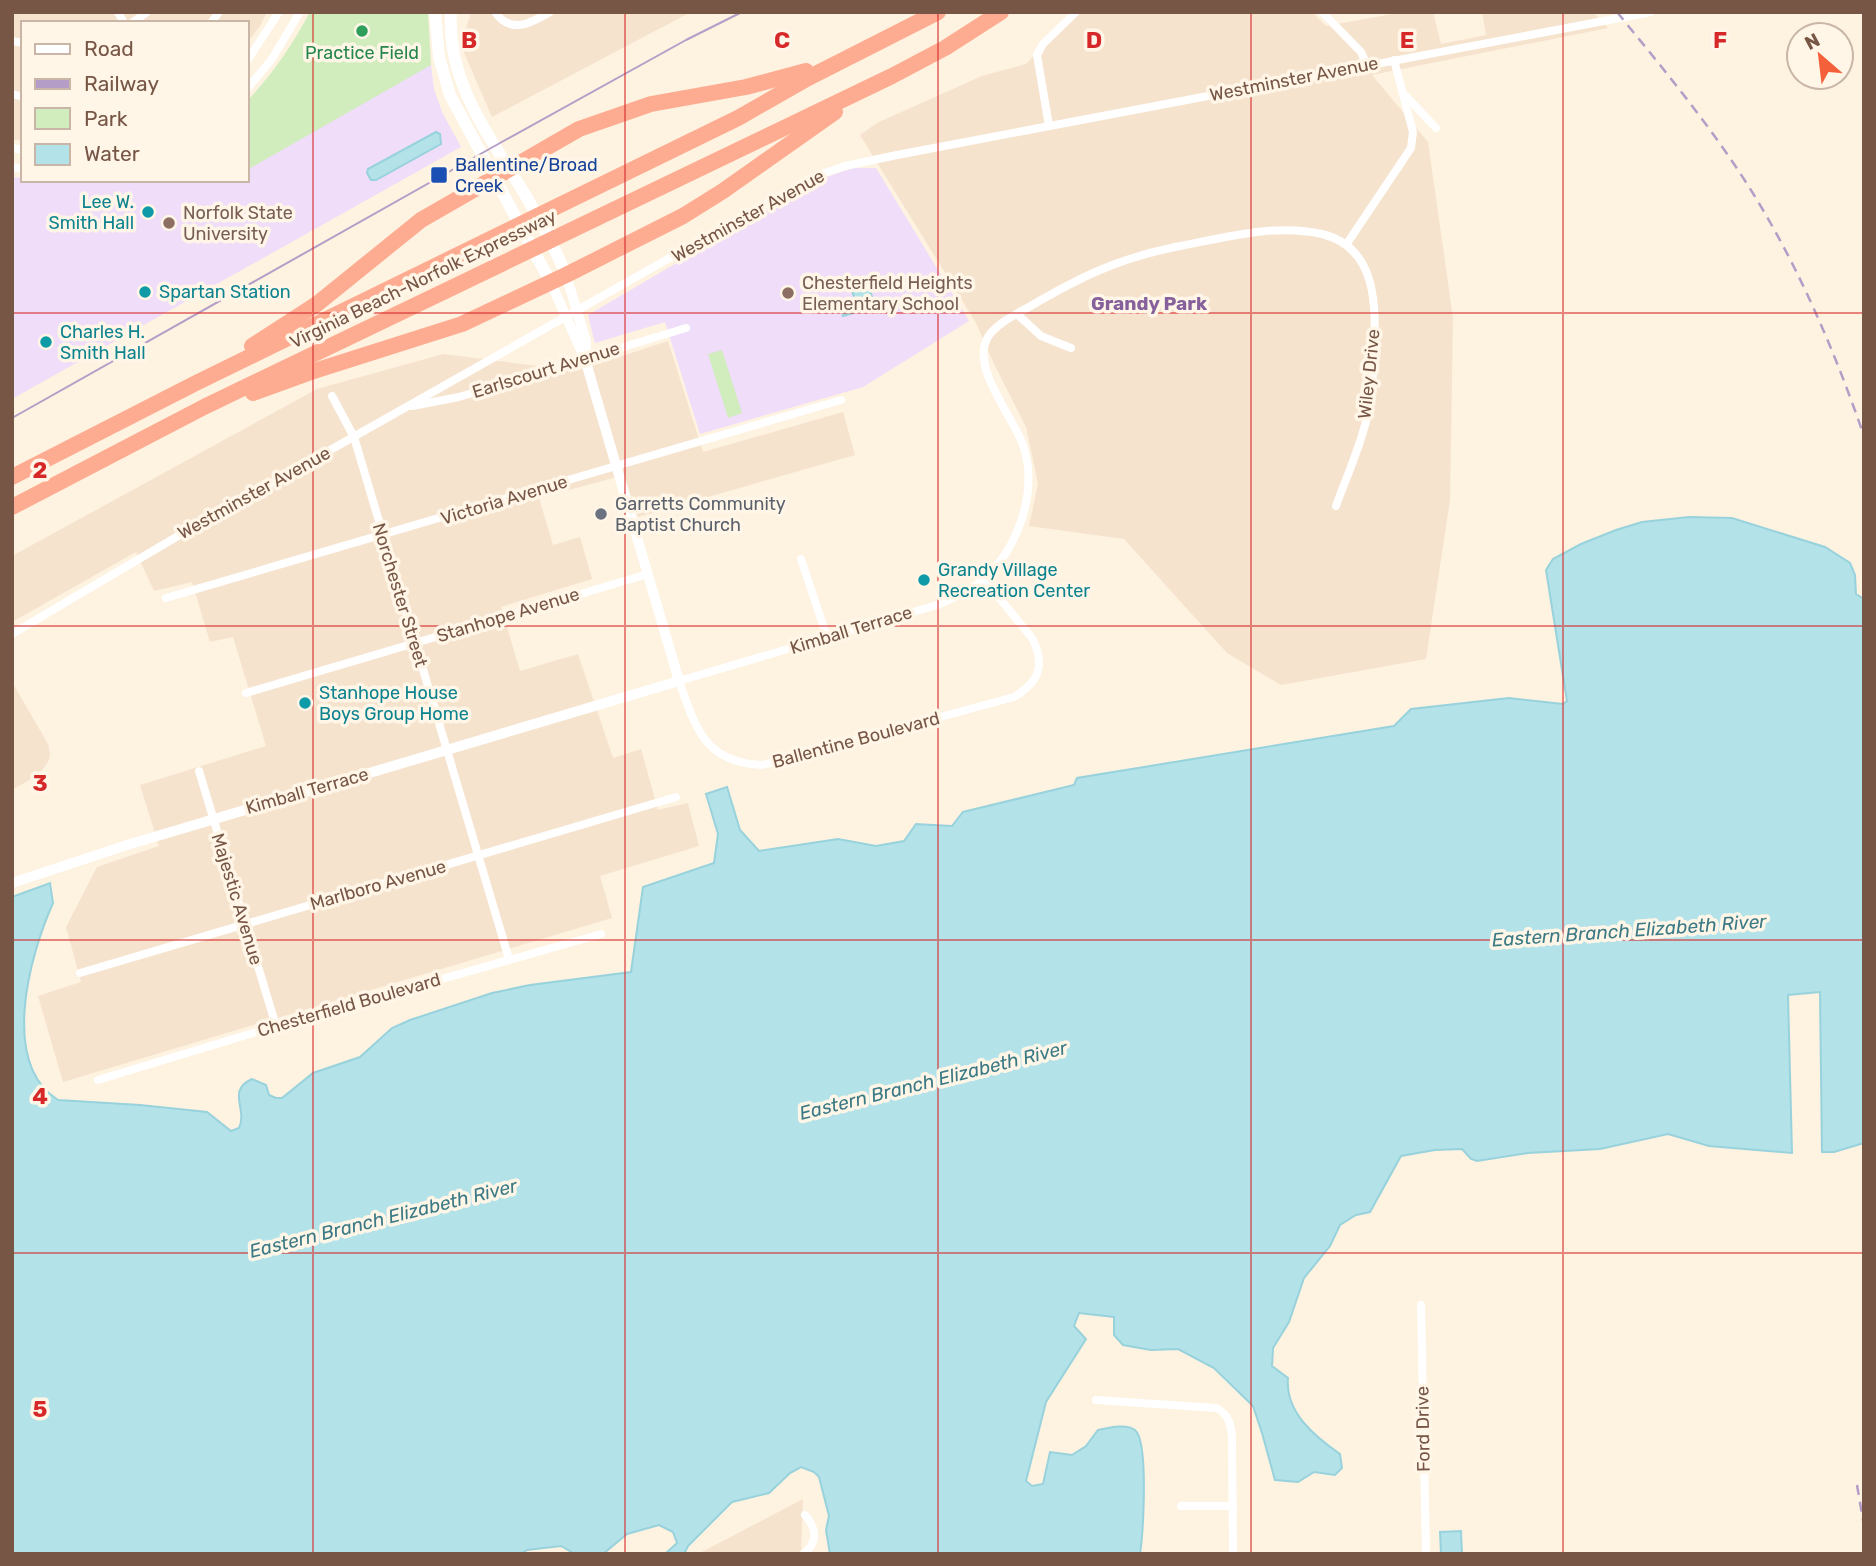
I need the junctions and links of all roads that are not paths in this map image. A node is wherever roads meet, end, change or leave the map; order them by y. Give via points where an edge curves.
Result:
1 (279, 12) edge
2 (300, 12) edge
3 (435, 12) edge
4 (451, 12) edge
5 (495, 12) edge
6 (550, 12) edge
7 (1001, 12) edge
8 (1076, 12) edge
9 (1322, 12) edge
10 (1651, 12) edge
11 (932, 15) edge
12 (945, 48) junction
13 (248, 59) edge
14 (1394, 60) junction
15 (1367, 65) junction
16 (248, 88) edge
17 (1403, 93) junction
18 (1049, 126) junction
19 (1436, 128) dead end
20 (509, 168) junction
21 (493, 177) junction
22 (1346, 245) junction
23 (558, 279) junction
24 (572, 314) junction
25 (1017, 314) junction
26 (686, 328) dead end
27 (1072, 348) dead end
28 (585, 359) junction
29 (196, 383) junction
30 (332, 396) dead end
31 (841, 400) dead end
32 (204, 407) junction
33 (405, 407) junction
34 (354, 436) junction
35 (616, 466) junction
36 (12, 477) edge
37 (1336, 506) dead end
38 (12, 507) edge
39 (383, 536) junction
40 (802, 559) dead end
41 (648, 574) junction
42 (984, 579) junction
43 (166, 598) dead end
44 (12, 634) edge
45 (827, 637) junction
46 (415, 643) junction
47 (679, 681) junction
48 (246, 693) dead end
49 (447, 750) junction
50 (199, 771) dead end
51 (676, 797) dead end
52 (213, 820) junction
53 (477, 856) junction
54 (12, 883) edge
55 (245, 924) junction
56 (601, 934) dead end
57 (509, 959) junction
58 (80, 973) dead end
59 (276, 1026) junction
60 (98, 1080) dead end
61 (1421, 1305) dead end
62 (1096, 1401) dead end
63 (1181, 1506) dead end
64 (1233, 1506) junction
65 (805, 1515) dead end
66 (803, 1554) edge
67 (1234, 1554) edge
68 (1426, 1554) edge

1 - 13 street
2 - 16 street
3 - 21 main road, Ballentine Boulevard via 447,87
4 - 20 main road, Ballentine Boulevard via 455,60 463,88
5 - 6 street via 515,26
7 - 12 highway, Virginia Beach-Norfolk Expressway
8 - 18 street via 1037,55
9 - 15 street via 1361,52
10 - 14 street, Westminster Avenue
11 - 20 highway via 805,72 651,104 596,121
11 - 29 highway, Virginia Beach-Norfolk Expressway via 738,118
12 - 23 highway via 832,114 683,216
12 - 32 highway, Virginia Beach-Norfolk Expressway
14 - 15 street, Westminster Avenue
14 - 17 street
15 - 18 street, Westminster Avenue
17 - 19 street
17 - 22 street via 1413,132 1411,148
18 - 24 street, Westminster Avenue via 830,171
20 - 21 highway
20 - 23 main road, Ballentine Boulevard via 547,234
21 - 23 main road, Ballentine Boulevard
21 - 29 highway via 421,220 317,304
22 - 25 street, Kimball Terrace via 1323,234 1276,230 1156,251 1108,265
22 - 37 street, Wiley Drive via 1363,265 1373,290 1374,345 1366,422
23 - 24 street, Ballentine Boulevard
23 - 24 street, Ballentine Boulevard
23 - 32 highway via 462,324
24 - 28 street, Ballentine Boulevard via 586,341
24 - 33 street, Westminster Avenue
25 - 27 street via 1041,336
25 - 42 street, Kimball Terrace via 989,335 983,361 1024,447 1028,490 1015,535
26 - 28 street, Earlscourt Avenue
28 - 33 street, Earlscourt Avenue via 459,397
28 - 35 street, Ballentine Boulevard
29 - 36 highway, Virginia Beach-Norfolk Expressway
30 - 34 street, Norchester Street
31 - 35 street, Victoria Avenue
32 - 38 highway, Virginia Beach-Norfolk Expressway
33 - 34 street, Westminster Avenue
34 - 39 street, Norchester Street
34 - 44 street, Westminster Avenue
35 - 39 street, Victoria Avenue
35 - 41 street, Ballentine Boulevard
39 - 43 street, Victoria Avenue
39 - 46 street, Norchester Street
40 - 45 street
41 - 46 street, Stanhope Avenue
41 - 47 street, Ballentine Boulevard
42 - 45 street, Kimball Terrace via 937,605
42 - 47 street, Ballentine Boulevard via 1038,648 1036,676 1014,697 763,765 725,758 705,741
45 - 47 street, Kimball Terrace
46 - 48 street, Stanhope Avenue
46 - 49 street, Norchester Street
47 - 49 street, Kimball Terrace
49 - 52 street, Kimball Terrace
49 - 53 street, Norchester Street
50 - 52 street, Majestic Avenue
51 - 53 street, Marlboro Avenue
52 - 54 street, Kimball Terrace
52 - 55 street, Majestic Avenue
53 - 55 street, Marlboro Avenue
53 - 57 street, Norchester Street
55 - 58 street, Marlboro Avenue
55 - 59 street, Majestic Avenue
56 - 57 street, Chesterfield Boulevard
57 - 59 street, Chesterfield Boulevard
59 - 60 street, Chesterfield Boulevard
61 - 68 street, Ford Drive
62 - 64 street via 1217,1408 1226,1414 1232,1436
63 - 64 street
64 - 67 street
65 - 66 street via 814,1534 812,1546

